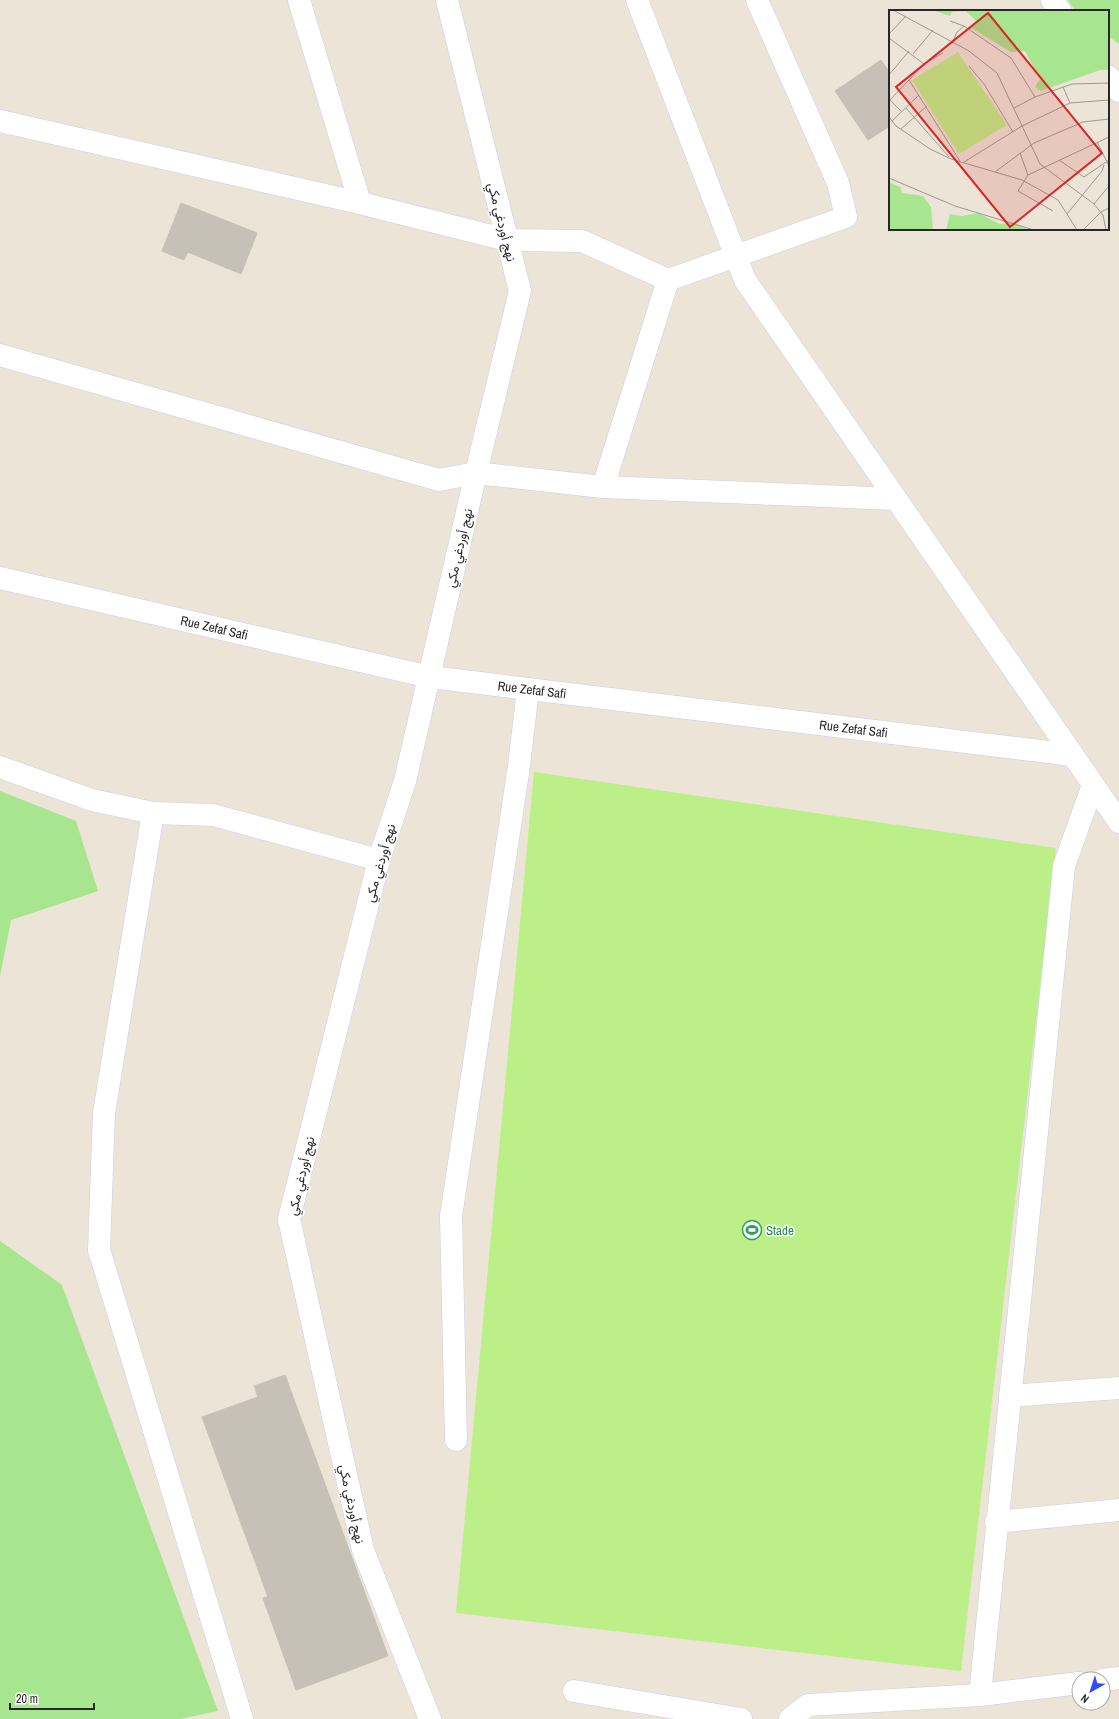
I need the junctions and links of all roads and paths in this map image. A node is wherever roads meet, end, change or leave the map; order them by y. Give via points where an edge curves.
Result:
1 (299, 0) edge
2 (447, 0) edge
3 (637, 0) edge
4 (757, 0) edge
5 (1052, 0) edge
6 (1059, 10) edge
7 (1109, 77) edge
8 (1119, 91) edge
9 (0, 121) edge
10 (360, 203) junction
11 (507, 240) junction
12 (736, 256) junction
13 (668, 280) junction
14 (0, 355) edge
15 (476, 473) junction
16 (604, 487) junction
17 (896, 499) junction
18 (0, 578) edge
19 (430, 677) junction
20 (528, 689) junction
21 (1073, 755) junction
22 (0, 767) edge
23 (1094, 785) junction
24 (153, 813) junction
25 (1119, 822) edge
26 (379, 860) junction
27 (1119, 1388) edge
28 (1010, 1396) junction
29 (456, 1440) dead end
30 (1119, 1510) edge
31 (996, 1522) junction
32 (1071, 1684) edge
33 (574, 1691) dead end
34 (980, 1695) junction
35 (428, 1718) edge
36 (242, 1719) edge
37 (741, 1719) edge
38 (790, 1719) edge

1 - 10 street
2 - 11 street, نهج أوردغي مكي
3 - 12 street
4 - 12 street via 838,183 846,217
5 - 6 street
7 - 8 street
9 - 10 street
10 - 11 street
11 - 13 street via 582,241
11 - 15 street, نهج أوردغي مكي via 520,291
12 - 13 street
12 - 17 street via 745,280
13 - 16 street
14 - 15 street via 439,480
15 - 16 street
15 - 19 street, نهج أوردغي مكي
16 - 17 street
17 - 21 street
18 - 19 street, Rue Zefaf Safi
19 - 20 street, Rue Zefaf Safi
19 - 26 street, نهج أوردغي مكي via 405,781
20 - 21 street, Rue Zefaf Safi
20 - 29 street via 519,766 451,1216
21 - 23 street
22 - 24 street via 92,800
23 - 25 street
23 - 28 street via 1064,866
24 - 26 street via 213,814
24 - 36 street via 104,1113 99,1250
26 - 35 street, نهج أوردغي مكي via 289,1219 363,1550
27 - 28 street
28 - 31 street
30 - 31 street
31 - 34 street
32 - 34 street
33 - 37 street
34 - 38 street via 808,1705

